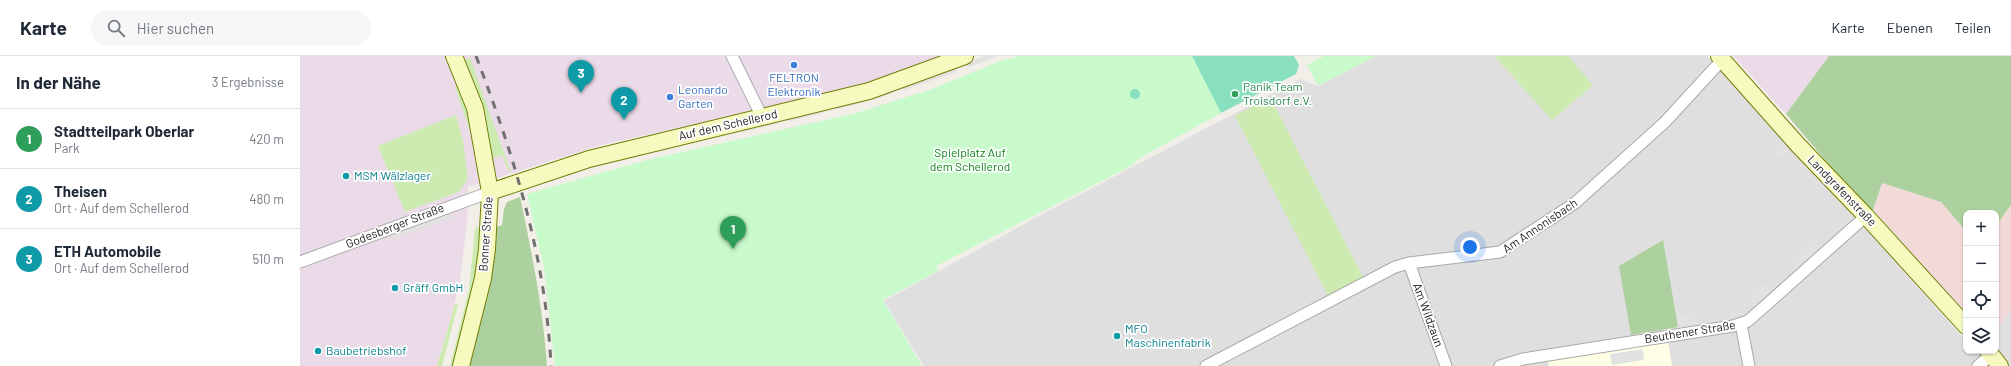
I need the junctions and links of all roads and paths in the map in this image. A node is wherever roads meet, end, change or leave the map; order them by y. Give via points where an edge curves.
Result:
1 (454, 56) edge
2 (732, 56) edge
3 (966, 56) edge
4 (1721, 58) edge
5 (762, 117) junction
6 (490, 192) junction
7 (1866, 216) junction
8 (300, 262) edge
9 (1409, 263) junction
10 (1963, 323) edge
11 (1741, 324) junction
12 (1993, 357) edge
13 (461, 366) edge
14 (1206, 366) edge
15 (1446, 366) edge
16 (1500, 366) edge
17 (1749, 366) edge
18 (1978, 366) edge

1 - 6 street, Bonner Straße via 475,108
2 - 5 street
3 - 5 street, Auf dem Schellerod via 869,91
4 - 7 street, Landgrafenstraße via 1798,145
4 - 9 street, Am Annonisbach via 1665,122 1576,203 1497,254
5 - 6 street, Auf dem Schellerod via 589,159
6 - 8 street, Godesberger Straße
6 - 13 street, Bonner Straße via 483,278
7 - 10 street, Landgrafenstraße
7 - 11 street, Beuthener Straße via 1748,321
9 - 14 street, Am Annonisbach via 1395,267
9 - 15 street, Am Wildzaun
11 - 16 street, Beuthener Straße via 1523,359
11 - 17 street
12 - 18 street

